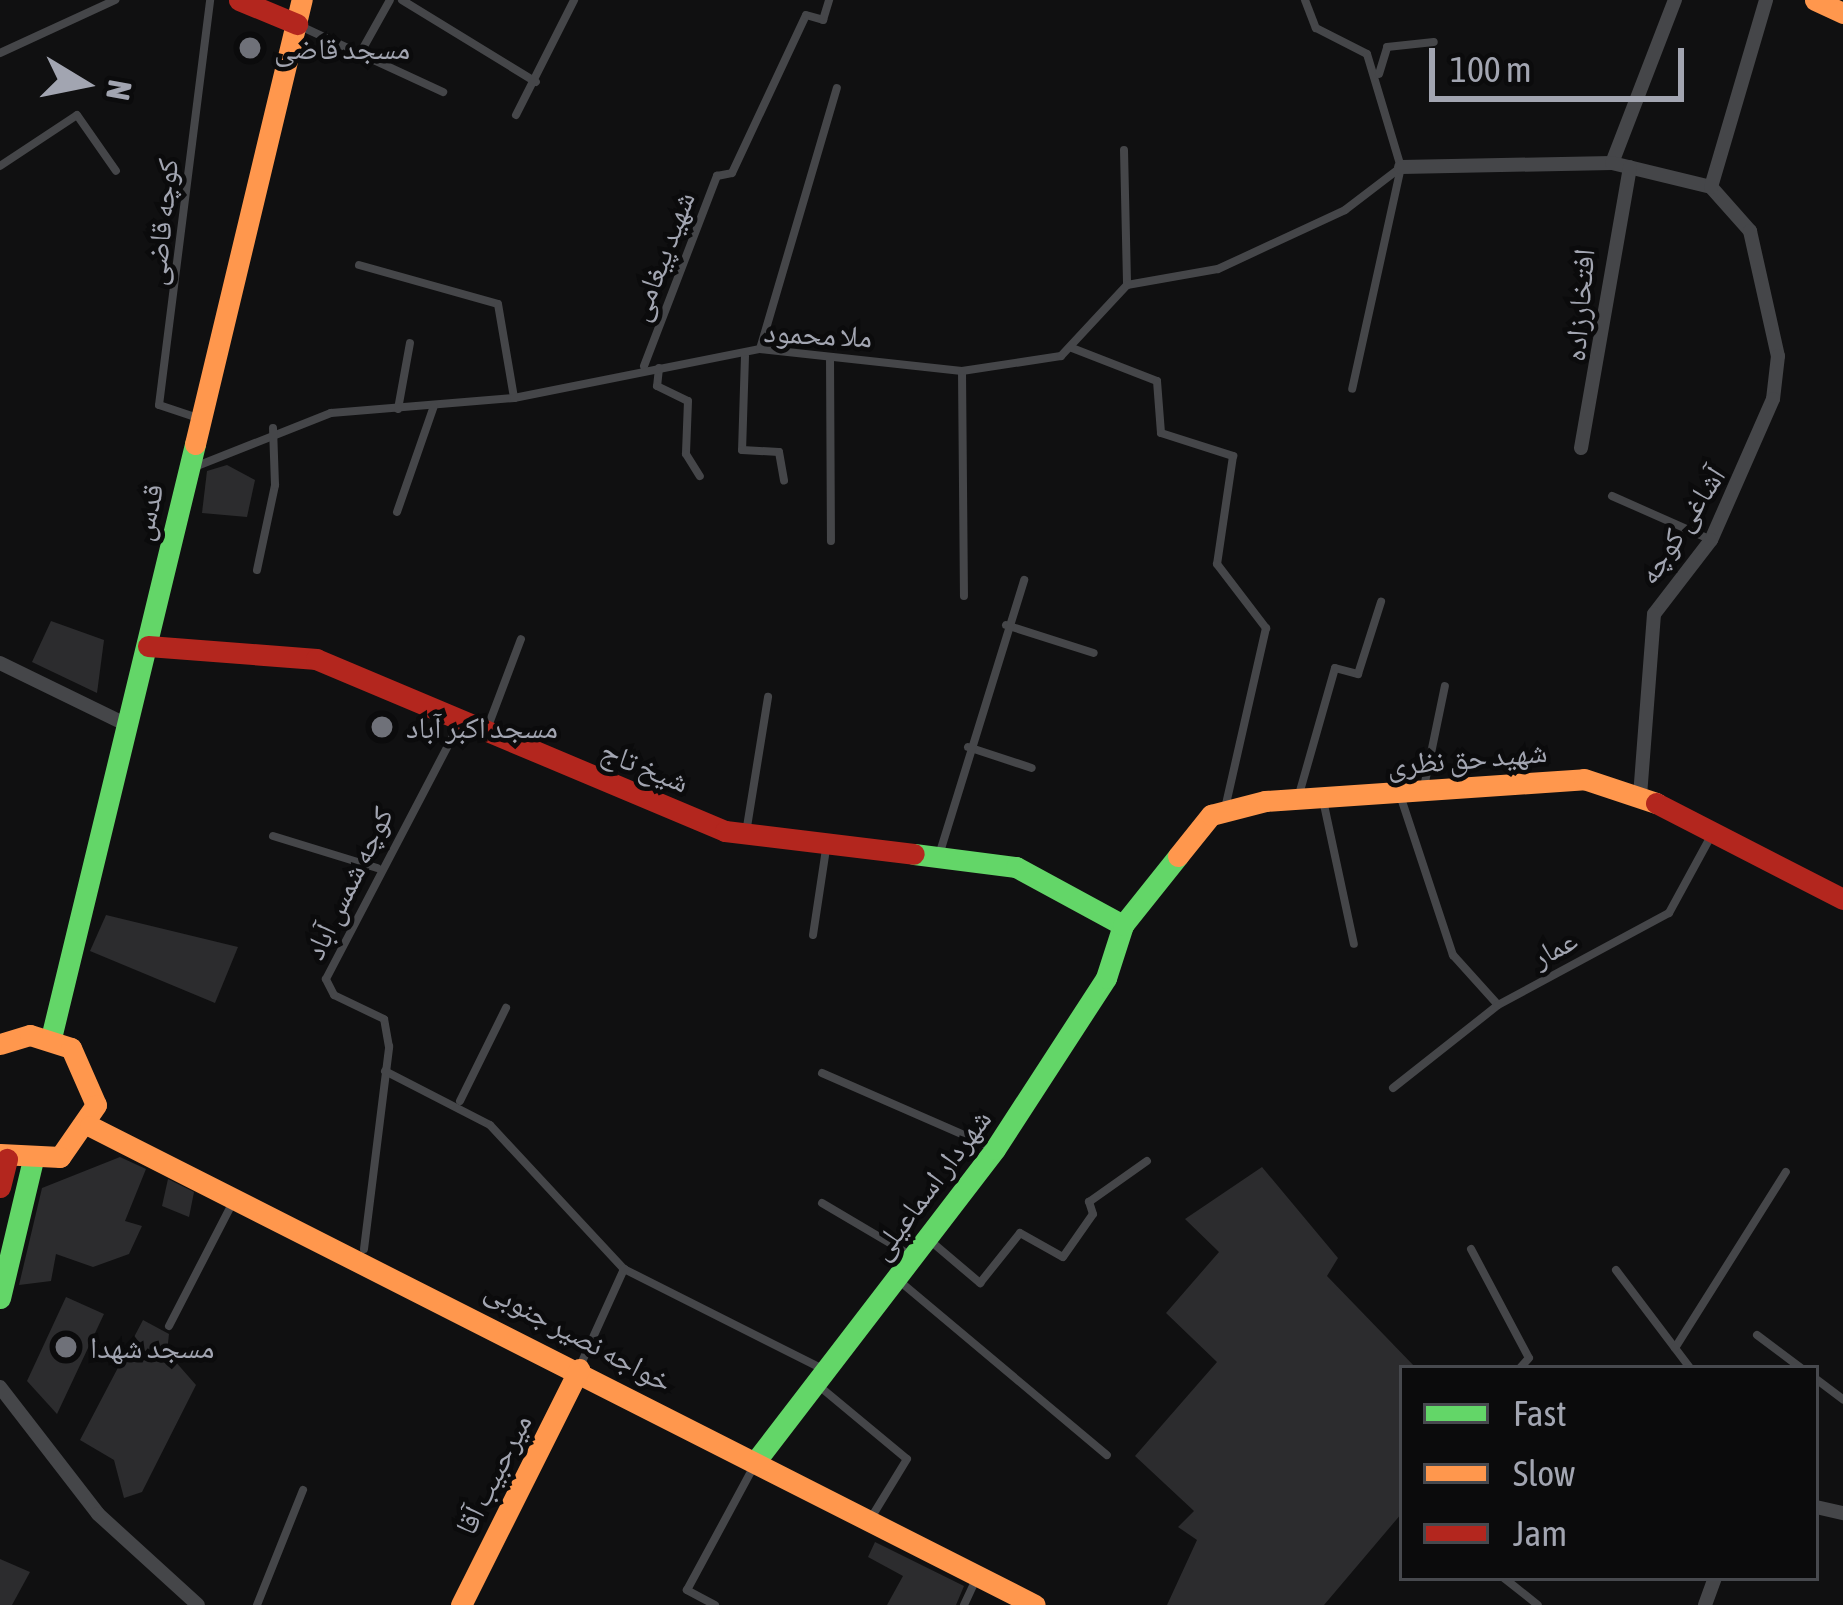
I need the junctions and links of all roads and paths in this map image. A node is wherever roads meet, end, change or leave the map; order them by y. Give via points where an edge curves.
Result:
1 (115, 0) edge
2 (210, 0) edge
3 (239, 0) edge
4 (302, 0) edge
5 (390, 0) edge
6 (402, 0) edge
7 (574, 0) edge
8 (829, 0) edge
9 (1305, 0) edge
10 (1675, 0) edge
11 (1766, 0) edge
12 (1815, 0) edge
13 (1843, 13) edge
14 (296, 24) junction
15 (1434, 42) dead end
16 (362, 50) junction
17 (0, 53) edge
18 (1379, 78) junction
19 (536, 82) junction
20 (837, 88) dead end
21 (443, 92) dead end
22 (516, 115) dead end
23 (1124, 150) dead end
24 (1612, 163) junction
25 (0, 166) edge
26 (1401, 167) junction
27 (1630, 167) junction
28 (116, 171) dead end
29 (1711, 187) junction
30 (359, 265) dead end
31 (1127, 285) junction
32 (410, 343) dead end
33 (1072, 348) junction
34 (760, 349) junction
35 (745, 356) junction
36 (830, 357) junction
37 (644, 366) junction
38 (659, 368) junction
39 (962, 370) junction
40 (1352, 389) dead end
41 (514, 398) junction
42 (434, 406) junction
43 (398, 409) junction
44 (200, 419) junction
45 (273, 428) junction
46 (1581, 448) dead end
47 (188, 470) junction
48 (700, 476) dead end
49 (784, 481) dead end
50 (1612, 496) dead end
51 (397, 512) dead end
52 (1711, 540) junction
53 (831, 541) dead end
54 (257, 570) dead end
55 (1024, 580) dead end
56 (964, 596) dead end
57 (1381, 602) dead end
58 (1006, 625) junction
59 (521, 639) dead end
60 (148, 646) junction
61 (1094, 652) dead end
62 (0, 663) edge
63 (1445, 686) dead end
64 (768, 697) dead end
65 (128, 725) junction
66 (458, 725) junction
67 (484, 736) junction
68 (968, 747) junction
69 (1032, 768) dead end
70 (1424, 789) junction
71 (1400, 794) junction
72 (1640, 795) junction
73 (1323, 798) junction
74 (1298, 799) junction
75 (1224, 810) junction
76 (1713, 833) junction
77 (746, 834) junction
78 (273, 836) dead end
79 (826, 842) junction
80 (940, 851) junction
81 (377, 868) junction
82 (1843, 898) edge
83 (1123, 925) junction
84 (813, 934) dead end
85 (1354, 944) dead end
86 (1498, 1005) junction
87 (506, 1008) dead end
88 (51, 1038) junction
89 (0, 1044) edge
90 (385, 1071) junction
91 (822, 1073) dead end
92 (1393, 1088) dead end
93 (460, 1101) junction
94 (91, 1126) junction
95 (995, 1149) junction
96 (3, 1156) edge
97 (1147, 1161) dead end
98 (32, 1164) junction
99 (1786, 1172) dead end
100 (0, 1187) edge
101 (235, 1198) junction
102 (822, 1203) dead end
103 (926, 1237) junction
104 (1471, 1249) dead end
105 (363, 1255) junction
106 (911, 1256) junction
107 (624, 1269) junction
108 (1616, 1270) dead end
109 (896, 1279) junction
110 (0, 1298) edge
111 (169, 1326) dead end
112 (1757, 1335) dead end
113 (1675, 1348) junction
114 (1523, 1365) edge
115 (1688, 1365) edge
116 (1797, 1365) edge
117 (579, 1369) junction
118 (823, 1378) junction
119 (1819, 1381) edge
120 (0, 1387) edge
121 (1843, 1400) edge
122 (1107, 1455) dead end
123 (755, 1462) junction
124 (303, 1490) dead end
125 (870, 1520) junction
126 (977, 1576) junction
127 (1508, 1581) edge
128 (198, 1605) edge
129 (257, 1605) edge
130 (461, 1605) edge
131 (715, 1605) edge
132 (964, 1605) edge
133 (1035, 1605) edge
134 (1538, 1605) edge

1 - 17 lane
2 - 44 lane, کوچه قاضی via 159,405
3 - 14 street
4 - 14 street, قدس
5 - 16 lane
6 - 19 lane
7 - 19 lane
8 - 37 lane, شهید پیغامی via 824,20 806,15 732,173 717,176
9 - 18 lane via 1316,28 1366,54
10 - 24 street
11 - 29 street
12 - 13 street
14 - 16 lane
14 - 44 street, قدس
15 - 18 lane via 1387,47
16 - 21 lane
18 - 26 lane
19 - 22 lane
20 - 34 lane
23 - 31 lane
24 - 26 street
24 - 27 street
25 - 28 lane via 76,115
26 - 31 lane via 1345,210 1218,269
26 - 40 lane
27 - 29 street
27 - 46 street, افتخارزاده
29 - 52 street, آشاغی کوچه via 1750,231 1778,356 1748,473
30 - 41 lane via 499,304
31 - 33 lane
32 - 43 lane
33 - 39 lane, ملا محمود
33 - 75 lane via 1156,381 1161,433 1233,456 1217,564 1266,628
34 - 35 lane, ملا محمود
34 - 36 lane, ملا محمود
35 - 38 lane, ملا محمود
35 - 49 lane via 742,449 778,452
36 - 39 lane, ملا محمود
36 - 53 lane
37 - 38 lane, ملا محمود
37 - 41 lane, ملا محمود
38 - 48 lane via 657,386 688,401 686,454
39 - 56 lane
41 - 42 lane, ملا محمود
42 - 43 lane, ملا محمود
42 - 51 lane
43 - 45 lane, ملا محمود
44 - 47 street, قدس
45 - 47 lane, ملا محمود
45 - 54 lane via 275,485
47 - 60 street, قدس
50 - 52 lane
52 - 72 street, آشاغی کوچه via 1654,614
55 - 58 lane
57 - 74 lane via 1358,674 1335,668
58 - 61 lane
58 - 68 lane
59 - 67 lane
60 - 65 street, قدس
60 - 66 street, شیخ تاج via 316,659
62 - 65 street
63 - 70 lane
64 - 77 lane
65 - 88 street, قدس
66 - 67 street, شیخ تاج
66 - 81 lane, کوچه شمس آباد
67 - 77 street, شیخ تاج
68 - 69 lane
68 - 80 lane
70 - 71 street, شهید حق نظری
70 - 72 street, شهید حق نظری via 1585,779
71 - 73 street, شهید حق نظری
71 - 86 lane via 1453,956
72 - 76 street, شهید حق نظری
73 - 74 street, شهید حق نظری
73 - 85 lane
74 - 75 street, شهید حق نظری
75 - 83 street via 1190,835
76 - 82 street, شهید حق نظری
76 - 86 lane, عمار via 1669,913
77 - 79 street, شیخ تاج
78 - 81 lane
79 - 80 street, شیخ تاج
79 - 84 lane
80 - 83 street, شیخ تاج via 1033,874
81 - 90 lane, کوچه شمس آباد via 326,979 384,1019
83 - 95 street, شهردار اسماعیلی via 1106,978
86 - 92 lane, عمار
87 - 93 lane
88 - 89 street
88 - 94 street via 86,1064
90 - 93 lane
90 - 105 lane, کوچه شمس آباد
91 - 95 lane
93 - 107 lane
94 - 98 street via 73,1149
94 - 101 street, خواجه نصیر جنوبی
95 - 103 street, شهردار اسماعیلی
96 - 98 street
96 - 100 street
97 - 103 lane via 1089,1202 1093,1214 1063,1257 1020,1233 980,1282
98 - 110 street
99 - 113 lane
101 - 105 street, خواجه نصیر جنوبی
101 - 111 lane
102 - 106 lane
103 - 106 street, شهردار اسماعیلی
104 - 114 lane via 1529,1358
105 - 117 street, خواجه نصیر جنوبی
106 - 109 street, شهردار اسماعیلی
107 - 117 lane
107 - 118 lane
108 - 113 lane
109 - 118 street, شهردار اسماعیلی
109 - 122 lane
112 - 116 lane
113 - 115 lane
117 - 123 street, خواجه نصیر جنوبی
117 - 130 street, میرحبیب آقا
118 - 123 street, شهردار اسماعیلی
118 - 125 lane via 907,1459
119 - 121 lane
120 - 128 street via 98,1514
123 - 125 street, خواجه نصیر جنوبی
123 - 131 lane via 687,1590
124 - 129 lane
125 - 126 street, خواجه نصیر جنوبی
126 - 132 lane
126 - 133 street, خواجه نصیر جنوبی
127 - 134 lane

